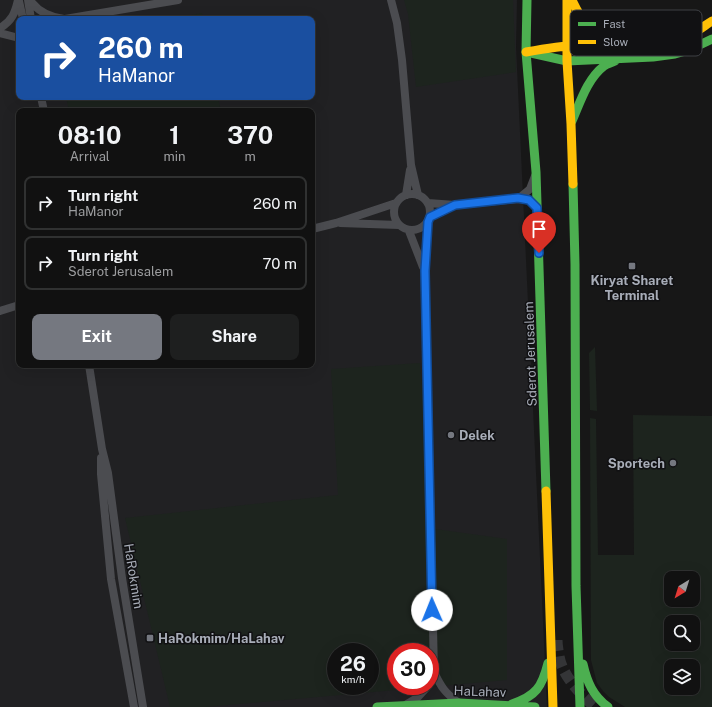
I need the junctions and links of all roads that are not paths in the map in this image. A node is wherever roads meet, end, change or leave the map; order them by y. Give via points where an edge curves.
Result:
1 (19, 0) edge
2 (29, 0) edge
3 (178, 0) edge
4 (391, 0) edge
5 (527, 0) edge
6 (566, 0) edge
7 (572, 0) edge
8 (577, 10) edge
9 (22, 16) edge
10 (31, 16) edge
11 (50, 16) edge
12 (82, 16) edge
13 (712, 21) edge
14 (0, 28) edge
15 (702, 28) edge
16 (0, 33) edge
17 (16, 37) edge
18 (712, 39) edge
19 (702, 45) edge
20 (567, 46) junction
21 (570, 46) edge
22 (526, 52) junction
23 (660, 56) edge
24 (620, 59) junction
25 (567, 61) junction
26 (571, 124) junction
27 (411, 165) junction
28 (536, 172) junction
29 (406, 195) junction
30 (418, 195) junction
31 (518, 198) junction
32 (396, 202) junction
33 (428, 203) junction
34 (455, 205) junction
35 (537, 208) junction
36 (429, 220) junction
37 (336, 223) junction
38 (399, 225) junction
39 (315, 228) edge
40 (410, 231) junction
41 (425, 271) junction
42 (16, 306) edge
43 (0, 311) edge
44 (88, 368) edge
45 (545, 445) junction
46 (102, 449) junction
47 (550, 626) junction
48 (577, 637) junction
49 (557, 640) tunnel mouth
50 (433, 643) edge
51 (439, 682) edge
52 (420, 695) edge
53 (459, 702) junction
54 (407, 704) junction
55 (510, 705) junction
56 (134, 707) edge
57 (144, 707) edge
58 (377, 707) edge
59 (535, 707) edge
60 (553, 707) edge
61 (580, 707) edge
62 (608, 707) edge

1 - 9 street
1 - 14 street via 13,16
2 - 10 street
2 - 11 street
3 - 12 street
4 - 27 street via 402,60
5 - 22 main road, Sderot Jerusalem
6 - 20 main road
7 - 8 main road
13 - 15 main road
16 - 17 street
18 - 19 main road
20 - 21 main road
20 - 22 main road
20 - 25 main road
22 - 25 main road
22 - 28 main road, Sderot Jerusalem
23 - 24 main road
24 - 25 main road
24 - 26 main road via 604,66 595,77 582,98
25 - 26 main road
26 - 48 main road via 575,264
27 - 29 street
27 - 30 street
28 - 31 street via 530,189
28 - 35 main road, Sderot Jerusalem
29 - 30 street
29 - 32 street
30 - 33 street
31 - 34 street
31 - 35 street via 529,200
32 - 37 street
32 - 38 street via 394,214
33 - 34 street
33 - 36 street
34 - 36 street
35 - 45 main road, Sderot Jerusalem
36 - 40 street via 420,229
36 - 41 street
37 - 38 street
37 - 39 street
38 - 40 street
40 - 41 street
41 - 50 street
42 - 43 street
44 - 46 street, HaRokmim
45 - 47 main road, Sderot Jerusalem
45 - 49 main road via 555,525
46 - 56 street, HaRokmim via 101,474 111,579
46 - 57 street, HaRokmim via 108,473 122,578
47 - 55 main road via 549,658 540,687 533,695
47 - 60 main road, Sderot Jerusalem
48 - 61 main road
48 - 62 main road via 591,690
51 - 53 street via 448,695
52 - 54 street
53 - 54 main road, HaLahav
53 - 55 main road, HaLahav
54 - 58 main road, HaLahav
55 - 59 main road, HaLahav

